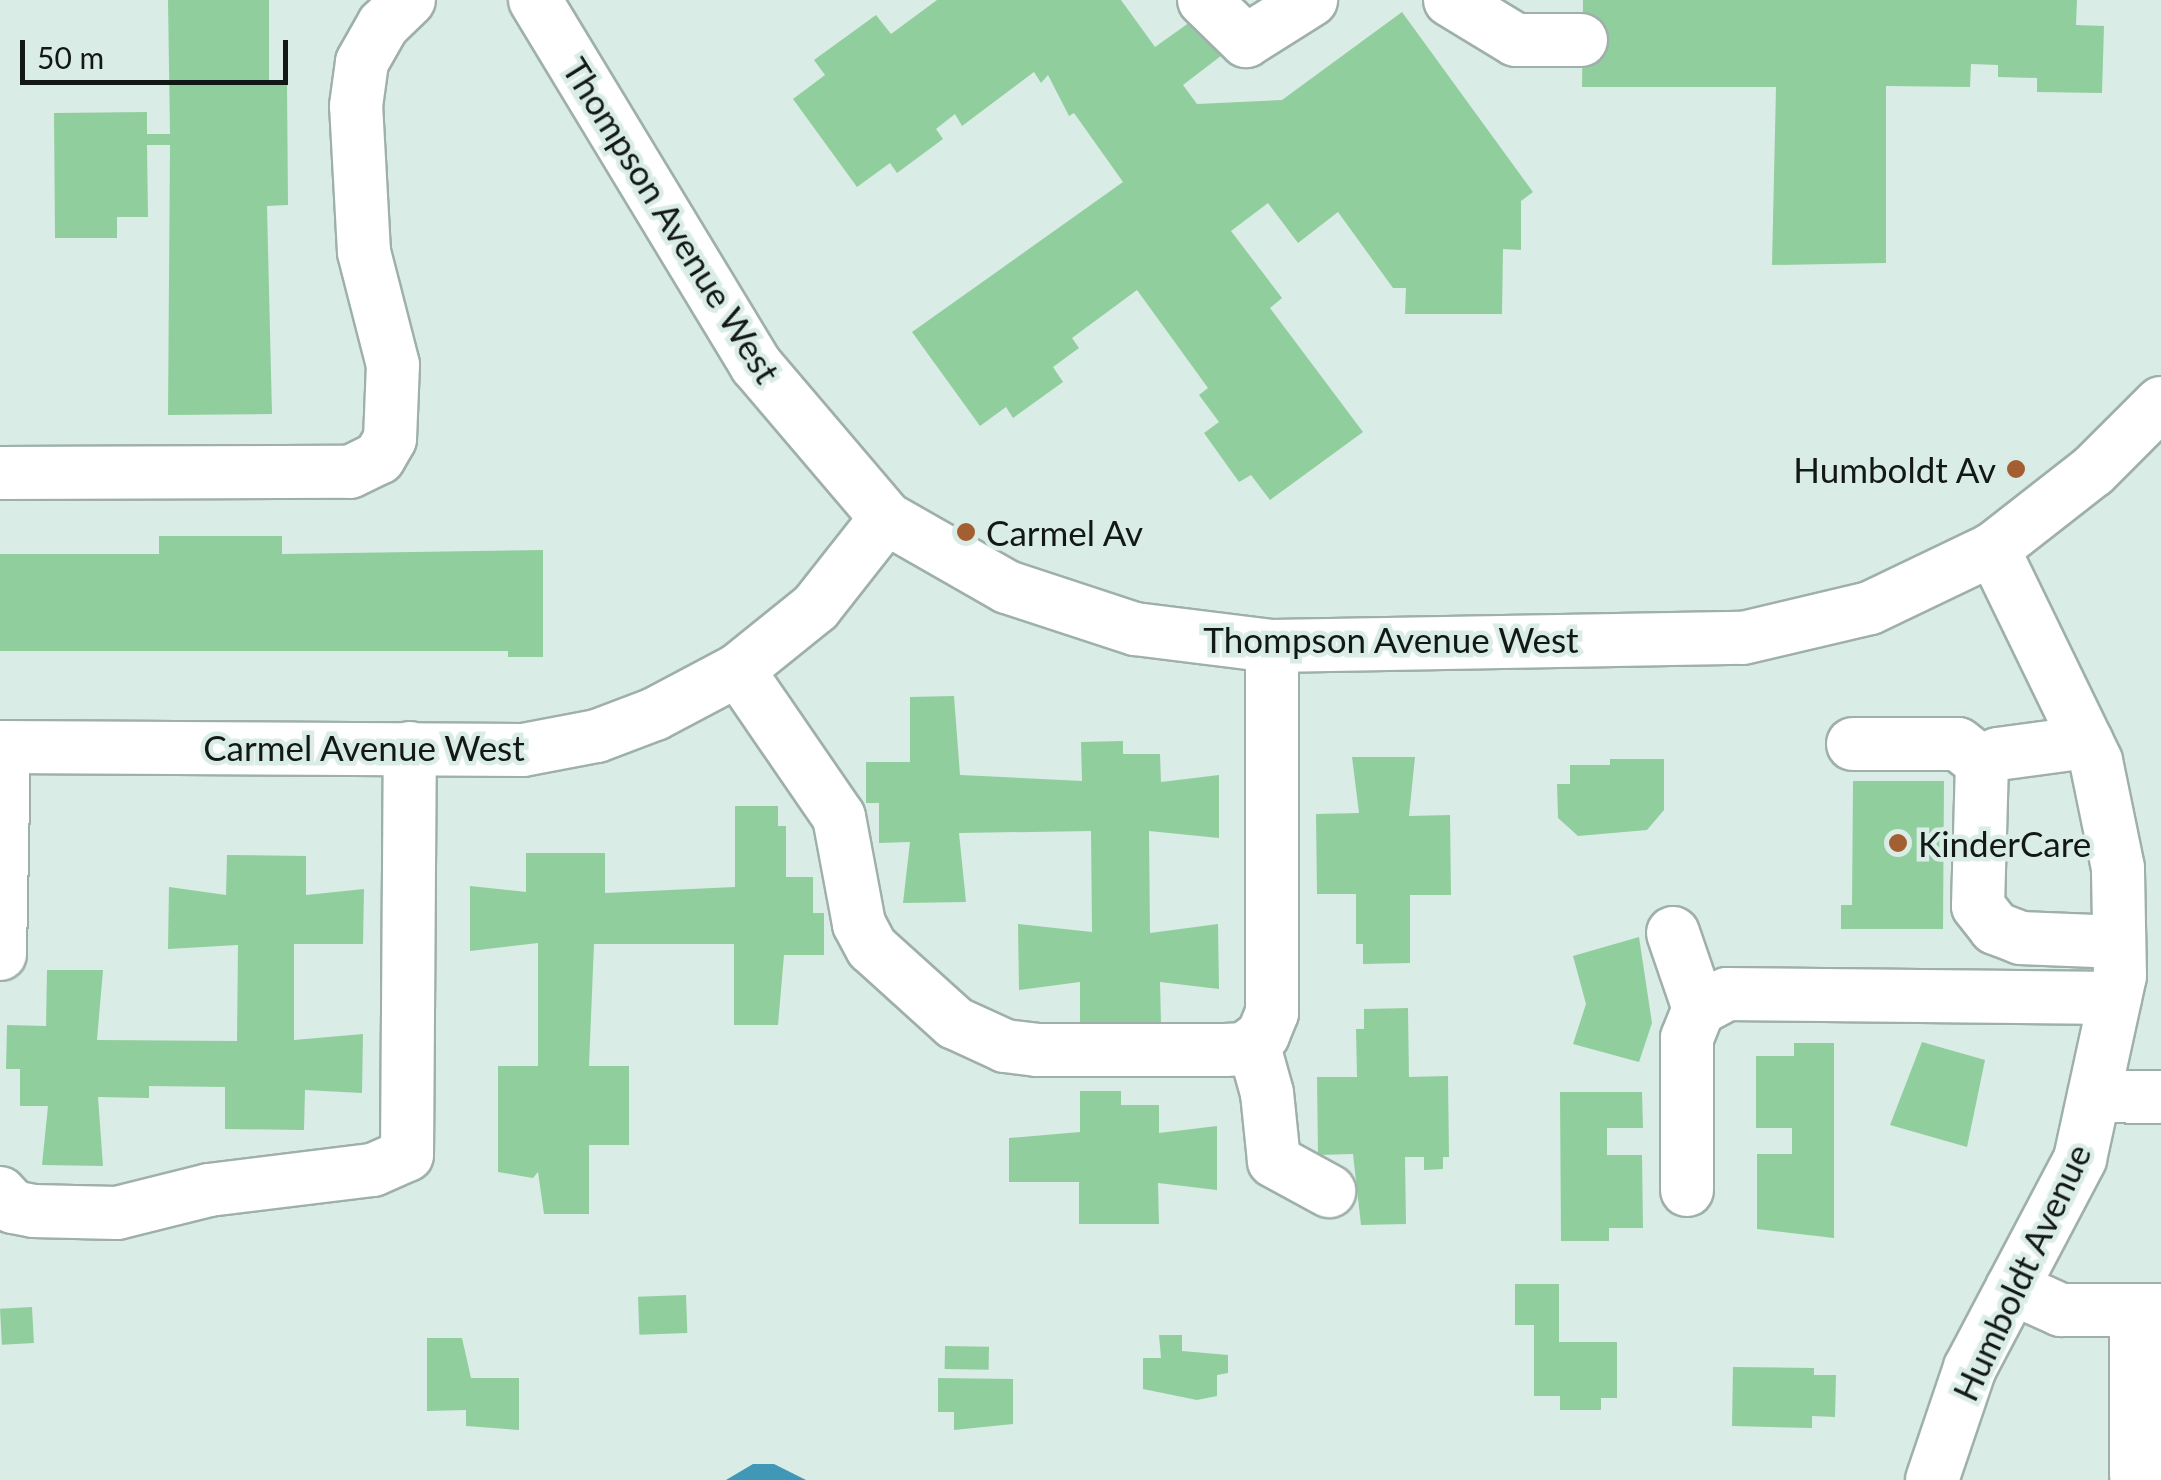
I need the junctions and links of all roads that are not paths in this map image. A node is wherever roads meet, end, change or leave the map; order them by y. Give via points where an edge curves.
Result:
1 (409, 0) edge
2 (535, 0) edge
3 (1204, 0) edge
4 (1311, 0) edge
5 (1450, 0) edge
6 (1581, 40) dead end
7 (2161, 403) edge
8 (0, 473) edge
9 (886, 518) junction
10 (1993, 549) junction
11 (1272, 646) junction
12 (738, 670) junction
13 (2088, 742) junction
14 (1853, 744) dead end
15 (2, 747) edge
16 (410, 748) junction
17 (1982, 763) junction
18 (2139, 878) edge
19 (1673, 933) dead end
20 (2119, 942) junction
21 (0, 954) edge
22 (2115, 998) junction
23 (1700, 1008) junction
24 (1253, 1042) junction
25 (2094, 1096) junction
26 (2161, 1096) edge
27 (1329, 1190) dead end
28 (1687, 1190) dead end
29 (0, 1193) edge
30 (2012, 1288) junction
31 (2148, 1310) edge
32 (2136, 1474) dead end
33 (1932, 1480) edge

1 - 8 street via 383,25 362,62 356,106 364,252 393,366 390,440 379,458 350,472
2 - 9 street, Thompson Avenue West via 756,366
3 - 4 street via 1246,42
5 - 6 street via 1516,40
7 - 10 street, Thompson Avenue West via 2092,471
9 - 11 street, Thompson Avenue West via 939,553 1054,608 1206,642
9 - 12 street, Carmel Avenue West via 816,607
10 - 11 street, Thompson Avenue West via 1870,608 1743,638
10 - 13 street, Humboldt Avenue
11 - 24 street via 1272,1013
12 - 16 street, Carmel Avenue West via 598,736 523,750
12 - 24 street via 839,817 859,924 872,948 955,1023 1004,1046 1037,1050 1224,1050
13 - 17 street via 1998,754
13 - 18 street, Humboldt Avenue
14 - 17 street via 1958,744
15 - 16 street, Carmel Avenue West
15 - 21 street
16 - 29 street via 407,1155 373,1170 209,1190 129,1212 33,1212 13,1207
17 - 20 street via 1977,780 1983,918 2021,938
18 - 20 street, Humboldt Avenue
19 - 23 street
20 - 22 street, Humboldt Avenue
22 - 23 street via 1727,994
22 - 25 street, Humboldt Avenue
23 - 28 street via 1687,1038
24 - 27 street via 1274,1161 1299,1180
25 - 26 street
25 - 30 street, Humboldt Avenue via 2080,1159
30 - 31 street via 2061,1310
30 - 33 street, Humboldt Avenue via 1970,1368
31 - 32 street

